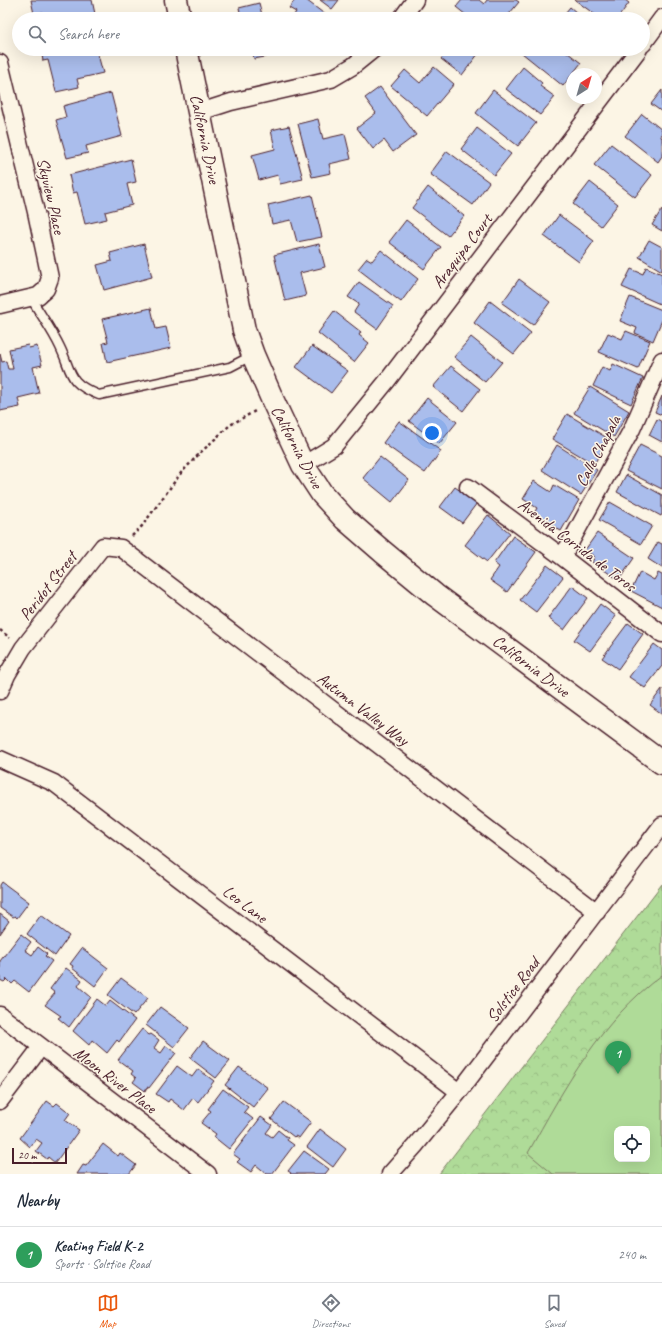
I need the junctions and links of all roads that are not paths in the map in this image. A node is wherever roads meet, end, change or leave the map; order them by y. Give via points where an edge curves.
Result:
1 (176, 0) edge
2 (415, 0) edge
3 (179, 12) edge
4 (406, 12) edge
5 (662, 18) edge
6 (650, 34) edge
7 (188, 56) edge
8 (365, 56) edge
9 (634, 56) edge
10 (0, 63) edge
11 (200, 112) junction
12 (31, 298) junction
13 (0, 305) edge
14 (252, 354) junction
15 (662, 360) edge
16 (304, 465) junction
17 (468, 487) dead end
18 (103, 546) joint
19 (561, 556) junction
20 (662, 634) edge
21 (0, 691) edge
22 (0, 759) edge
23 (662, 763) edge
24 (662, 825) edge
25 (597, 912) junction
26 (0, 1015) edge
27 (41, 1047) junction
28 (459, 1092) junction
29 (0, 1101) edge
30 (208, 1174) edge
31 (390, 1174) edge

1 - 3 street
2 - 4 street
5 - 6 street
7 - 11 street, California Drive
8 - 11 street via 332,79 231,102
9 - 16 street, Araquipa Court via 382,387 334,446
10 - 12 street, Skyview Place via 50,273 46,289
11 - 14 street, California Drive via 244,330
12 - 13 street, Skyview Place
12 - 14 lane via 60,347 70,374 78,384 99,396 230,367
14 - 16 street, California Drive
15 - 19 street, Calle Chapala via 632,429
16 - 23 street, California Drive via 322,494 345,519 383,552 435,595
17 - 19 street, Avenida Corrida de Toros
18 - 21 street, Peridot Street via 23,648
18 - 25 street, Autumn Valley Way via 121,548
19 - 20 street, Avenida Corrida de Toros
22 - 28 street, Leo Lane via 54,782
24 - 25 street, Solstice Road
25 - 28 street, Solstice Road
26 - 27 street, Moon River Place
27 - 29 street
27 - 30 street, Moon River Place
28 - 31 street, Solstice Road

